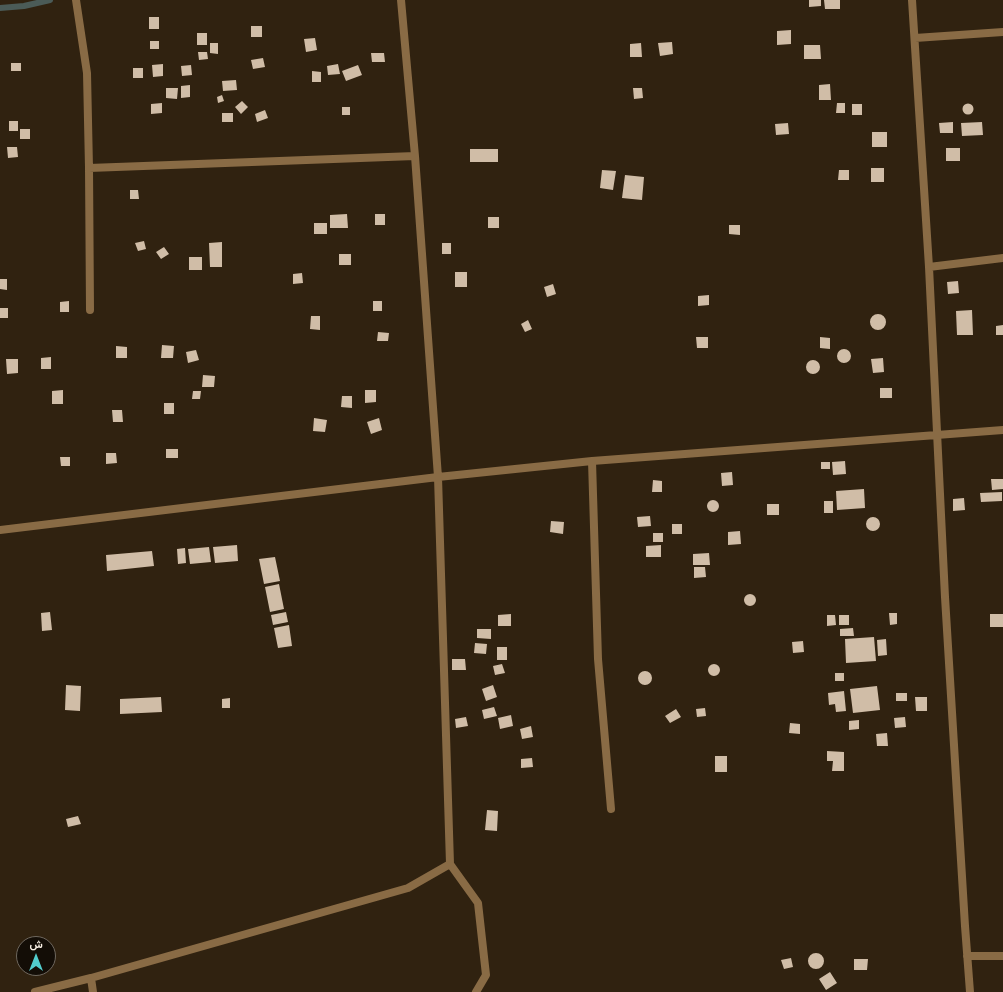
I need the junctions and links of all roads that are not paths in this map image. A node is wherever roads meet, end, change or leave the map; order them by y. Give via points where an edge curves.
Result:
1 (76, 0) edge
2 (401, 0) edge
3 (912, 0) edge
4 (1003, 32) edge
5 (915, 38) junction
6 (416, 156) junction
7 (89, 168) junction
8 (1003, 258) edge
9 (929, 267) junction
10 (90, 310) dead end
11 (1003, 430) edge
12 (938, 434) junction
13 (592, 461) junction
14 (438, 477) junction
15 (0, 530) edge
16 (611, 809) dead end
17 (450, 864) junction
18 (967, 956) junction
19 (1003, 956) edge
20 (92, 978) junction
21 (35, 992) edge
22 (93, 992) edge
23 (476, 992) edge
24 (970, 992) edge

1 - 7 street via 87,73
2 - 6 street
3 - 5 street
4 - 5 street
5 - 9 street
6 - 7 street
6 - 14 street
7 - 10 street
8 - 9 street
9 - 12 street
11 - 12 street
12 - 13 street
12 - 18 street via 945,605
13 - 14 street
13 - 16 street via 598,659
14 - 15 street
14 - 17 street
17 - 20 street via 408,888
17 - 23 street via 478,903 486,975
18 - 19 street
18 - 24 street
20 - 21 street
20 - 22 street

